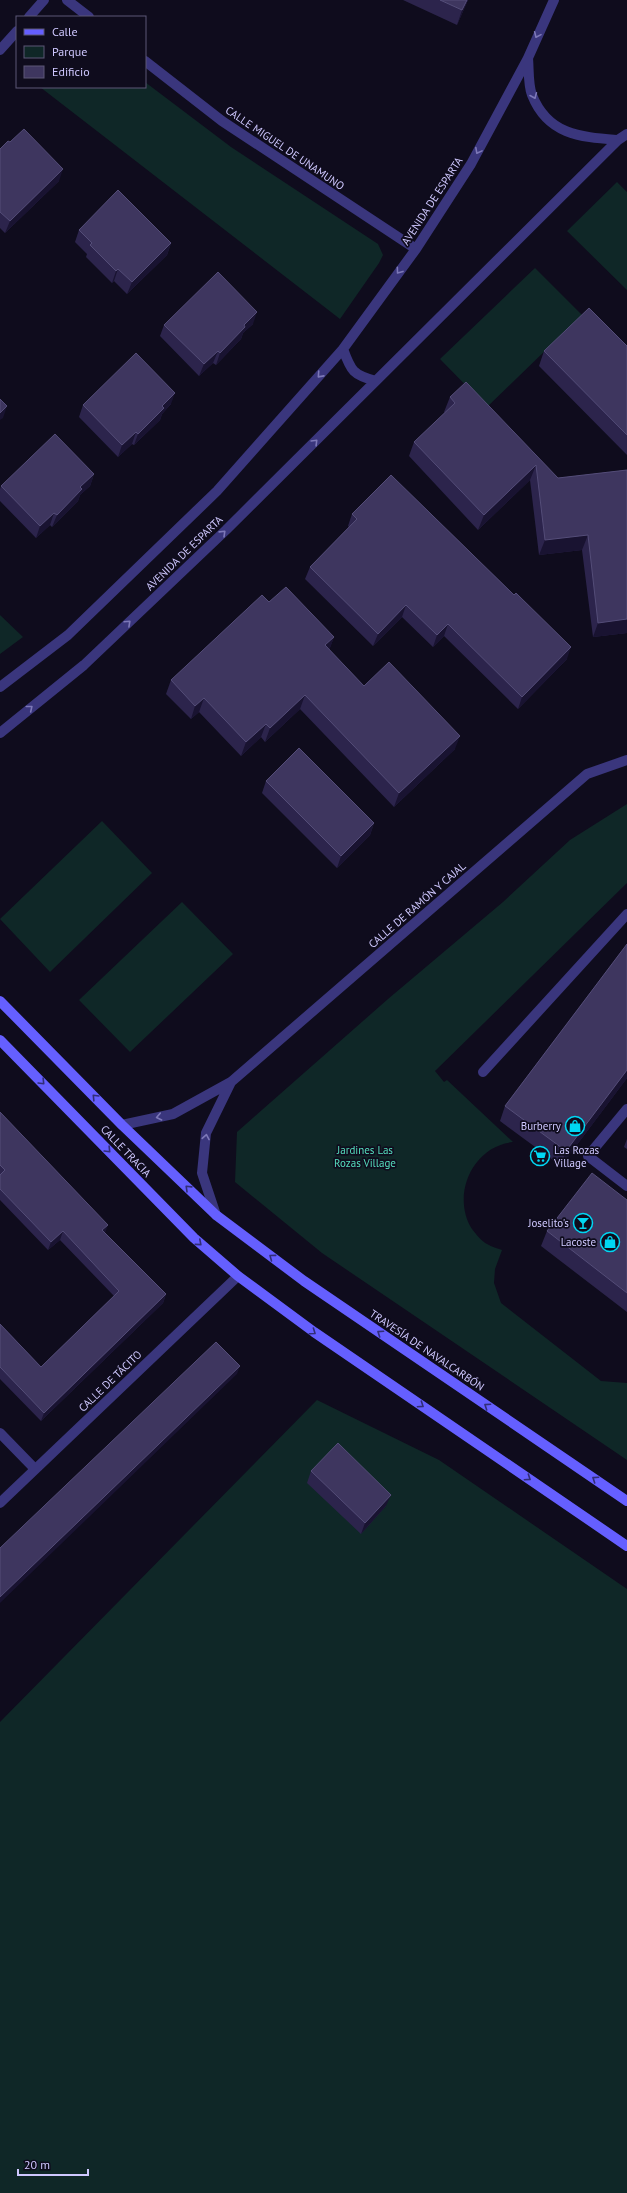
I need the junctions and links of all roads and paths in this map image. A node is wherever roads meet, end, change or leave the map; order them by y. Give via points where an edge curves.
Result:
1 (44, 0) edge
2 (67, 0) edge
3 (554, 0) edge
4 (30, 16) edge
5 (87, 16) edge
6 (16, 32) edge
7 (0, 50) edge
8 (528, 58) junction
9 (146, 62) edge
10 (627, 134) edge
11 (618, 140) junction
12 (416, 249) junction
13 (343, 349) junction
14 (376, 381) junction
15 (0, 687) edge
16 (0, 732) edge
17 (627, 760) edge
18 (627, 914) edge
19 (0, 1001) edge
20 (0, 1040) edge
21 (483, 1072) dead end
22 (231, 1082) junction
23 (627, 1109) edge
24 (122, 1125) junction
25 (627, 1186) edge
26 (216, 1215) junction
27 (238, 1276) junction
28 (0, 1433) edge
29 (35, 1469) junction
30 (627, 1501) edge
31 (0, 1503) edge
32 (627, 1546) edge

1 - 4 street
2 - 5 street
3 -> 8 street, AVENIDA DE ESPARTA
6 - 7 street
8 -> 11 street, AVENIDA DE ESPARTA via 531,94 546,120 575,136
8 -> 12 street, AVENIDA DE ESPARTA via 471,164
9 - 12 street, CALLE MIGUEL DE UNAMUNO via 222,121
10 - 11 street, AVENIDA DE ESPARTA
11 - 14 street, AVENIDA DE ESPARTA
12 -> 13 street, AVENIDA DE ESPARTA
13 - 14 street via 349,366 360,377
13 -> 15 street, AVENIDA DE ESPARTA via 217,491 68,635
16 -> 14 street, AVENIDA DE ESPARTA via 84,665 226,530
17 - 22 street, CALLE DE RAMÓN Y CAJAL via 587,774
18 - 21 street
24 -> 19 street, CALLE TRACIA
20 -> 27 street, CALLE TRACIA via 194,1238
22 -> 24 street, CALLE DE RAMÓN Y CAJAL via 173,1114
26 -> 22 street, CALLE DE RAMÓN Y CAJAL via 202,1173 206,1133
23 - 25 street via 588,1156
26 -> 24 street, CALLE TRACIA
30 -> 26 street, TRAVESÍA DE NAVALCARBÓN via 304,1281
27 - 29 street, CALLE DE TÁCITO
27 -> 32 street via 314,1332
28 - 29 street
29 - 31 street, CALLE DE TÁCITO

